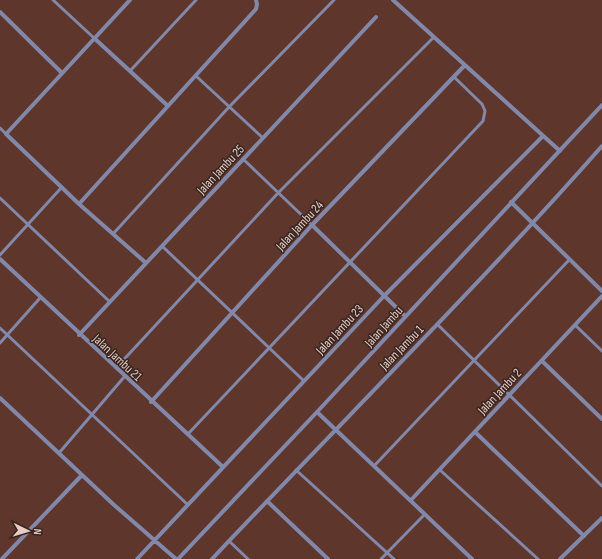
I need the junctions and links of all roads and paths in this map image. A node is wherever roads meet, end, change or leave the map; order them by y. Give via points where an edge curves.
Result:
1 (53, 0) edge
2 (196, 0) edge
3 (256, 0) edge
4 (333, 0) edge
5 (393, 0) edge
6 (402, 0) edge
7 (127, 1) edge
8 (398, 4) junction
9 (0, 12) edge
10 (376, 17) dead end
11 (94, 38) junction
12 (433, 38) junction
13 (465, 65) junction
14 (130, 71) junction
15 (62, 73) junction
16 (196, 76) junction
17 (454, 77) junction
18 (602, 105) edge
19 (168, 106) junction
20 (230, 107) junction
21 (0, 128) edge
22 (6, 134) junction
23 (543, 136) junction
24 (263, 138) junction
25 (602, 146) edge
26 (560, 151) junction
27 (243, 159) junction
28 (62, 187) junction
29 (279, 192) junction
30 (0, 198) edge
31 (511, 202) junction
32 (79, 204) junction
33 (533, 224) junction
34 (28, 225) junction
35 (312, 225) junction
36 (113, 234) junction
37 (162, 246) junction
38 (0, 255) edge
39 (0, 259) edge
40 (569, 260) junction
41 (350, 261) junction
42 (146, 263) junction
43 (198, 278) junction
44 (602, 292) edge
45 (384, 296) junction
46 (602, 296) edge
47 (40, 298) junction
48 (110, 302) junction
49 (233, 313) junction
50 (405, 316) junction
51 (437, 324) junction
52 (575, 325) junction
53 (0, 328) edge
54 (7, 335) junction
55 (79, 335) junction
56 (0, 342) edge
57 (270, 347) junction
58 (602, 351) edge
59 (473, 360) junction
60 (542, 361) junction
61 (116, 368) junction
62 (125, 376) junction
63 (304, 381) junction
64 (509, 396) junction
65 (0, 398) edge
66 (151, 402) junction
67 (317, 412) junction
68 (92, 415) junction
69 (602, 419) edge
70 (336, 430) junction
71 (475, 432) junction
72 (188, 434) junction
73 (59, 453) junction
74 (374, 466) junction
75 (223, 467) junction
76 (296, 470) junction
77 (440, 470) junction
78 (82, 474) junction
79 (602, 486) edge
80 (411, 500) junction
81 (267, 501) junction
82 (187, 504) junction
83 (425, 514) junction
84 (602, 518) edge
85 (584, 536) junction
86 (154, 540) junction
87 (230, 541) junction
88 (387, 553) junction
89 (2, 559) edge
90 (137, 559) edge
91 (177, 559) edge
92 (212, 559) edge
93 (248, 559) edge
94 (328, 559) edge
95 (381, 559) edge
96 (394, 559) edge
97 (472, 559) edge
98 (538, 559) edge
99 (560, 559) edge

1 - 11 lane
2 - 14 lane
3 - 16 street via 256,9
4 - 20 lane
5 - 8 street
6 - 8 street
7 - 11 street
8 - 12 street
9 - 15 street
10 - 24 street, Jalan Jambu 25
11 - 14 street
11 - 15 street
12 - 13 street
12 - 29 lane
13 - 17 street, Jalan Jambu 24
13 - 23 street
14 - 19 street
15 - 22 street
16 - 19 street
16 - 20 lane
17 - 35 street, Jalan Jambu 24
17 - 41 lane via 482,104 485,111 482,121
18 - 26 street, Jalan Jambu
19 - 32 street
20 - 24 lane
20 - 36 lane
21 - 22 lane
22 - 28 street
23 - 26 street
23 - 45 street, Jalan Jambu 23
24 - 27 street, Jalan Jambu 25
25 - 33 street, Jalan Jambu 1
26 - 31 street, Jalan Jambu
27 - 29 lane
27 - 37 street, Jalan Jambu 25
28 - 32 street
28 - 34 lane
29 - 35 lane
29 - 43 lane
30 - 34 lane
31 - 33 street
31 - 50 street, Jalan Jambu
32 - 36 street
33 - 40 street
33 - 51 street, Jalan Jambu 1
34 - 38 lane
34 - 48 lane
35 - 41 street
35 - 49 street, Jalan Jambu 24
36 - 42 street
37 - 42 street, Jalan Jambu 25
37 - 43 lane
39 - 47 street, Jalan Jambu 21
40 - 44 street
40 - 59 lane
41 - 45 street
41 - 57 lane
42 - 48 street, Jalan Jambu 25
43 - 49 lane
43 - 61 lane
45 - 50 street
45 - 63 street, Jalan Jambu 23
46 - 52 street, Jalan Jambu 2
47 - 54 lane
47 - 55 street, Jalan Jambu 21
48 - 55 street, Jalan Jambu 25
49 - 57 lane
49 - 66 street, Jalan Jambu 24
50 - 67 street, Jalan Jambu
51 - 59 lane
51 - 70 street, Jalan Jambu 1
52 - 58 lane
52 - 60 street, Jalan Jambu 2
53 - 54 lane
54 - 56 lane
54 - 68 lane
55 - 61 street, Jalan Jambu 21
57 - 63 lane
57 - 72 lane
59 - 64 lane
59 - 74 lane
60 - 64 street, Jalan Jambu 2
60 - 69 street
61 - 62 street, Jalan Jambu 21
62 - 66 street, Jalan Jambu 21
62 - 68 lane
63 - 75 street, Jalan Jambu 23
64 - 71 street, Jalan Jambu 2
64 - 79 lane
65 - 73 street
66 - 72 street, Jalan Jambu 21
67 - 70 street
67 - 91 street, Jalan Jambu
68 - 73 lane
68 - 82 lane
70 - 74 street
70 - 76 street, Jalan Jambu 1
71 - 77 street, Jalan Jambu 2
71 - 85 street
72 - 75 street, Jalan Jambu 21
73 - 78 street
74 - 80 street
75 - 82 street, Jalan Jambu 23
76 - 81 street, Jalan Jambu 1
76 - 88 lane
77 - 80 street, Jalan Jambu 2
77 - 98 lane
78 - 86 street
78 - 89 street
80 - 83 street
81 - 87 street, Jalan Jambu 1
81 - 94 street
82 - 86 street, Jalan Jambu 23
83 - 88 lane
83 - 97 street
84 - 85 street
85 - 99 street
86 - 90 street, Jalan Jambu 23
86 - 91 street
87 - 92 street, Jalan Jambu 1
87 - 93 lane
88 - 95 lane
88 - 96 lane

